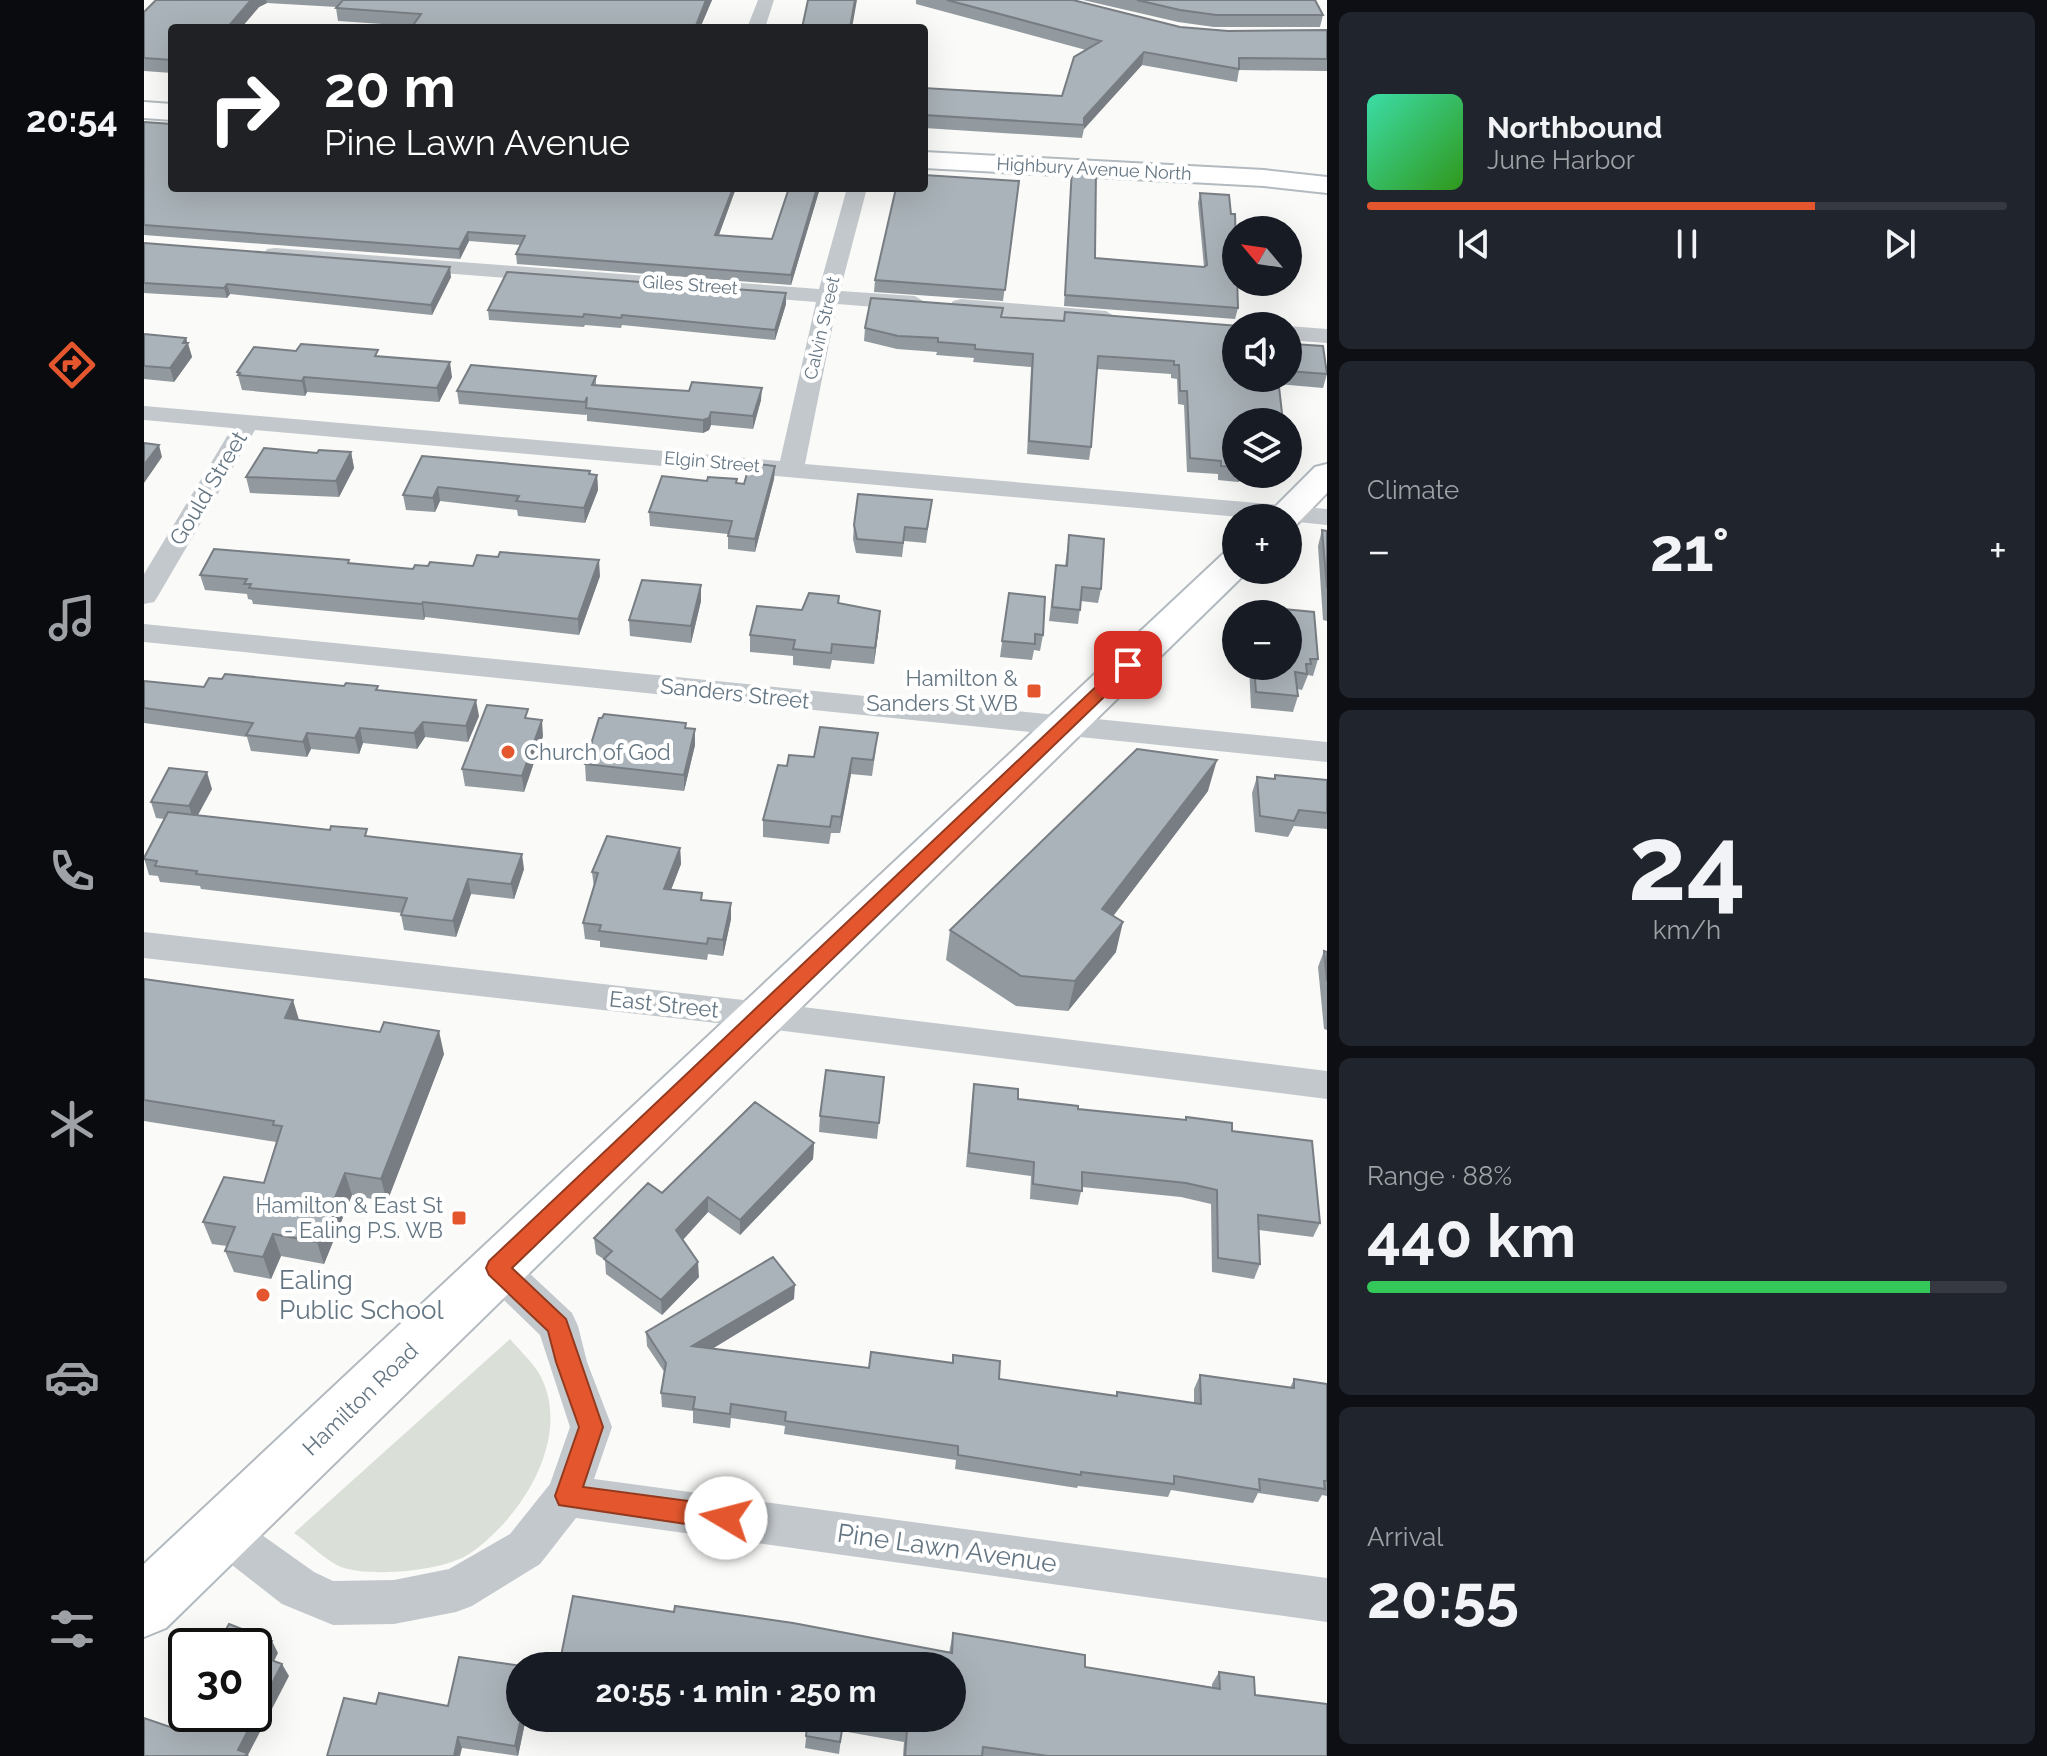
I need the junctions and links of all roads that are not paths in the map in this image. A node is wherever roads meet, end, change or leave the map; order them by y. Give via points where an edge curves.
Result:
1 (766, 0) edge
2 (757, 24) edge
3 (144, 110) edge
4 (168, 112) edge
5 (928, 160) edge
6 (1327, 175) edge
7 (1264, 178) junction
8 (1327, 185) edge
9 (856, 192) edge
10 (255, 252) edge
11 (828, 296) junction
12 (1126, 320) edge
13 (1302, 334) edge
14 (1327, 336) edge
15 (144, 413) edge
16 (248, 422) junction
17 (791, 469) junction
18 (1327, 474) edge
19 (1296, 504) edge
20 (1222, 510) edge
21 (1302, 516) edge
22 (1327, 517) edge
23 (1222, 575) edge
24 (144, 596) edge
25 (144, 633) edge
26 (1064, 726) junction
27 (1327, 752) edge
28 (144, 945) edge
29 (761, 1015) junction
30 (1327, 1085) edge
31 (497, 1268) junction
32 (567, 1496) junction
33 (225, 1528) junction
34 (1327, 1600) edge
35 (144, 1606) edge

1 - 2 street
3 - 4 main road
5 - 7 main road, Highbury Avenue North
6 - 7 main road, Highbury Avenue North
7 - 8 main road, Highbury Avenue North
9 - 11 street, Calvin Street
10 - 11 street, Giles Street
11 - 12 street, Giles Street
11 - 17 street, Calvin Street
13 - 14 street
15 - 16 street, Elgin Street
16 - 17 street, Elgin Street
16 - 24 street, Gould Street
17 - 20 street, Elgin Street
18 - 19 main road
21 - 22 street, Elgin Street
23 - 26 main road, Hamilton Road
25 - 26 street, Sanders Street
26 - 27 street, Sanders Street
26 - 29 main road, Hamilton Road
28 - 29 street, East Street
29 - 30 street, East Street
29 - 31 main road, Hamilton Road
31 - 32 street via 558,1326 591,1427
31 - 33 main road, Hamilton Road
32 - 33 street via 525,1549 456,1590 394,1602 333,1603 298,1588
32 - 34 street, Pine Lawn Avenue
33 - 35 main road, Hamilton Road

